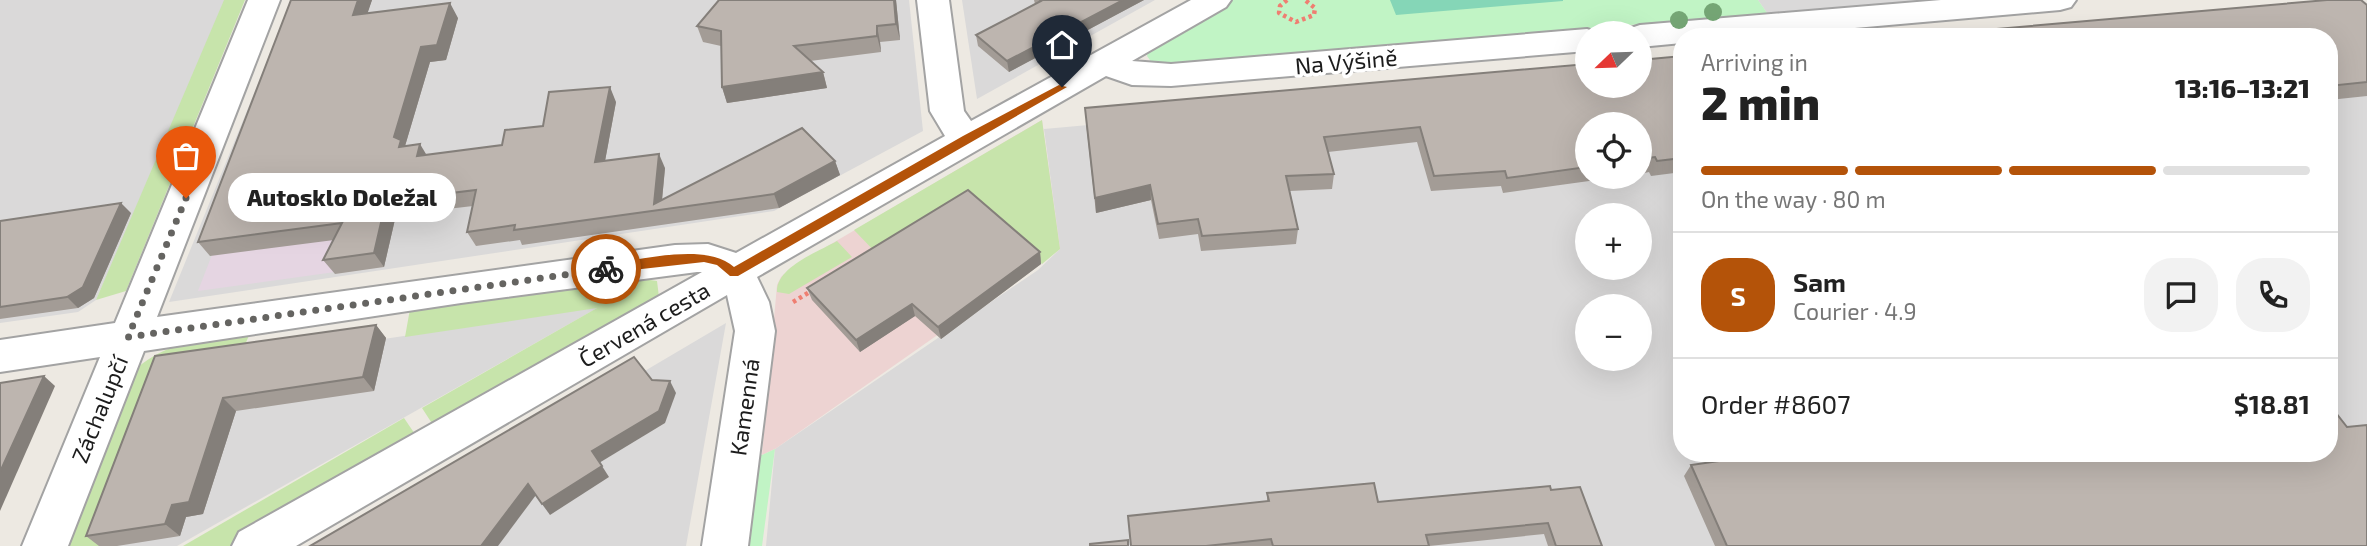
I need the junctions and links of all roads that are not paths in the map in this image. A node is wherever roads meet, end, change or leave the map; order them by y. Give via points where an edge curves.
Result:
1 (264, 0) edge
2 (933, 0) edge
3 (1215, 0) edge
4 (2060, 0) edge
5 (1964, 4) edge
6 (1721, 28) edge
7 (1673, 33) edge
8 (1652, 35) edge
9 (1575, 41) edge
10 (1107, 63) junction
11 (967, 139) junction
12 (734, 273) junction
13 (128, 337) junction
14 (0, 356) edge
15 (45, 546) edge
16 (255, 546) edge
17 (725, 546) edge

1 - 13 street, Záchalupčí
2 - 11 street via 947,111
3 - 10 street, Červená cesta
4 - 5 street
5 - 6 street
7 - 8 street
9 - 10 street, Na Výšině via 1171,75 1132,74
10 - 11 street, Červená cesta
11 - 12 street, Červená cesta
12 - 13 street via 720,261 704,257 675,259
12 - 16 street, Červená cesta
12 - 17 street, Kamenná via 755,313 755,331
13 - 14 street
13 - 15 street, Záchalupčí

